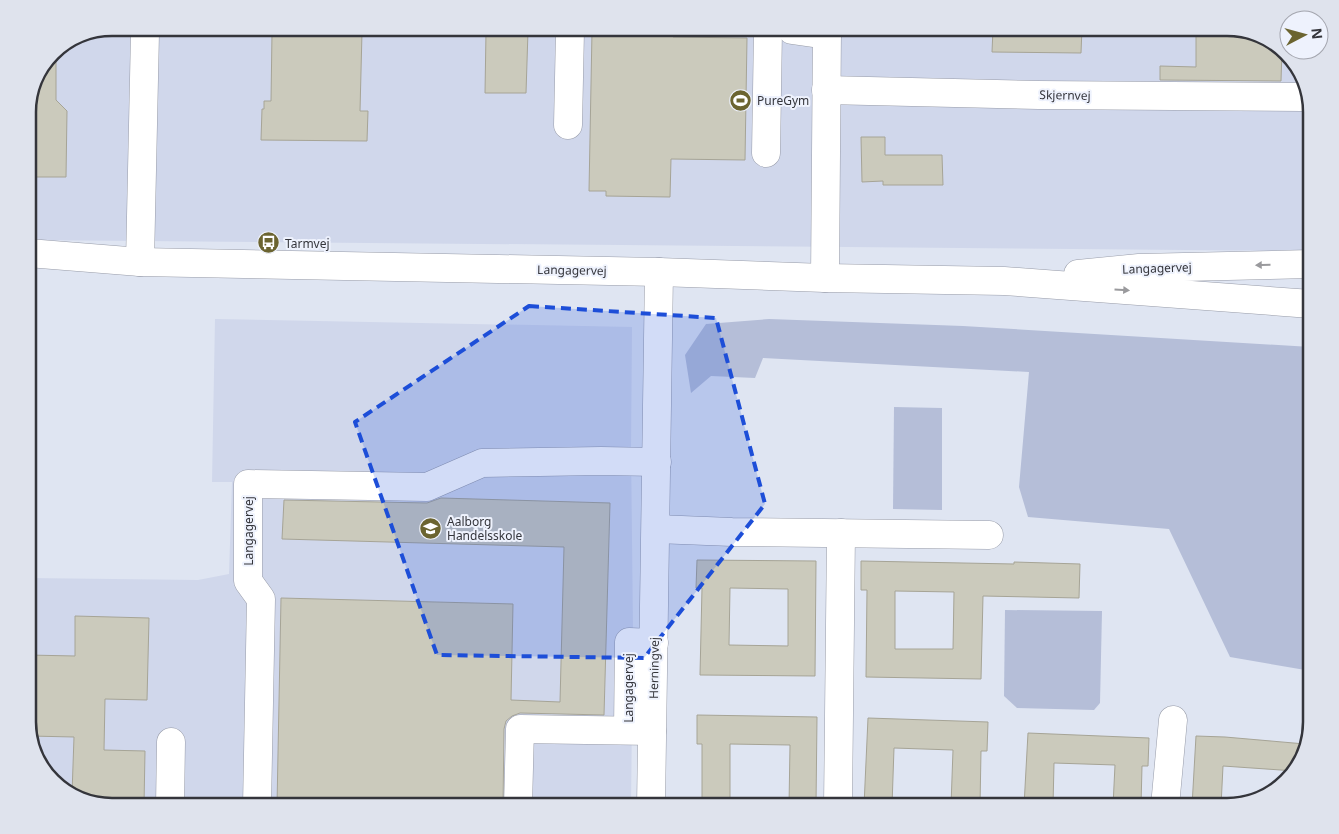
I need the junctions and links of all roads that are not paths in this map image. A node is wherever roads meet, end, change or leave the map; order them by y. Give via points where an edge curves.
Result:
1 (145, 36) edge
2 (570, 36) edge
3 (768, 36) edge
4 (826, 36) edge
5 (826, 90) junction
6 (1301, 98) edge
7 (568, 126) dead end
8 (766, 153) dead end
9 (36, 254) edge
10 (140, 262) junction
11 (1303, 264) edge
12 (36, 267) edge
13 (659, 272) junction
14 (824, 278) junction
15 (1004, 281) junction
16 (1303, 284) edge
17 (1171, 293) junction
18 (1303, 303) edge
19 (657, 462) junction
20 (656, 529) junction
21 (841, 533) junction
22 (988, 535) dead end
23 (1173, 720) dead end
24 (640, 731) junction
25 (171, 742) dead end
26 (170, 798) edge
27 (257, 798) edge
28 (518, 798) edge
29 (650, 798) edge
30 (838, 798) edge
31 (1166, 798) edge

1 - 10 street
2 - 7 street
3 - 8 street
4 - 5 street
5 - 6 street, Skjernvej
5 - 14 street
9 - 10 street, Langagervej
10 - 12 street, Langagervej
10 - 13 street, Langagervej
11 -> 15 street, Langagervej via 1138,268
13 - 14 street, Langagervej
13 - 19 street, Herningvej
14 - 15 street, Langagervej
15 -> 17 street, Langagervej
16 - 17 street, Langagervej via 1225,284
17 - 18 street, Langagervej
19 - 20 street, Herningvej
19 - 27 street, Langagervej via 482,463 427,487 248,484 248,581 261,599
20 - 21 street
20 - 24 street, Herningvej via 654,643
21 - 22 street
21 - 30 street
23 - 31 street
24 - 28 street, Langagervej via 520,729
24 - 29 street, Herningvej
25 - 26 street

